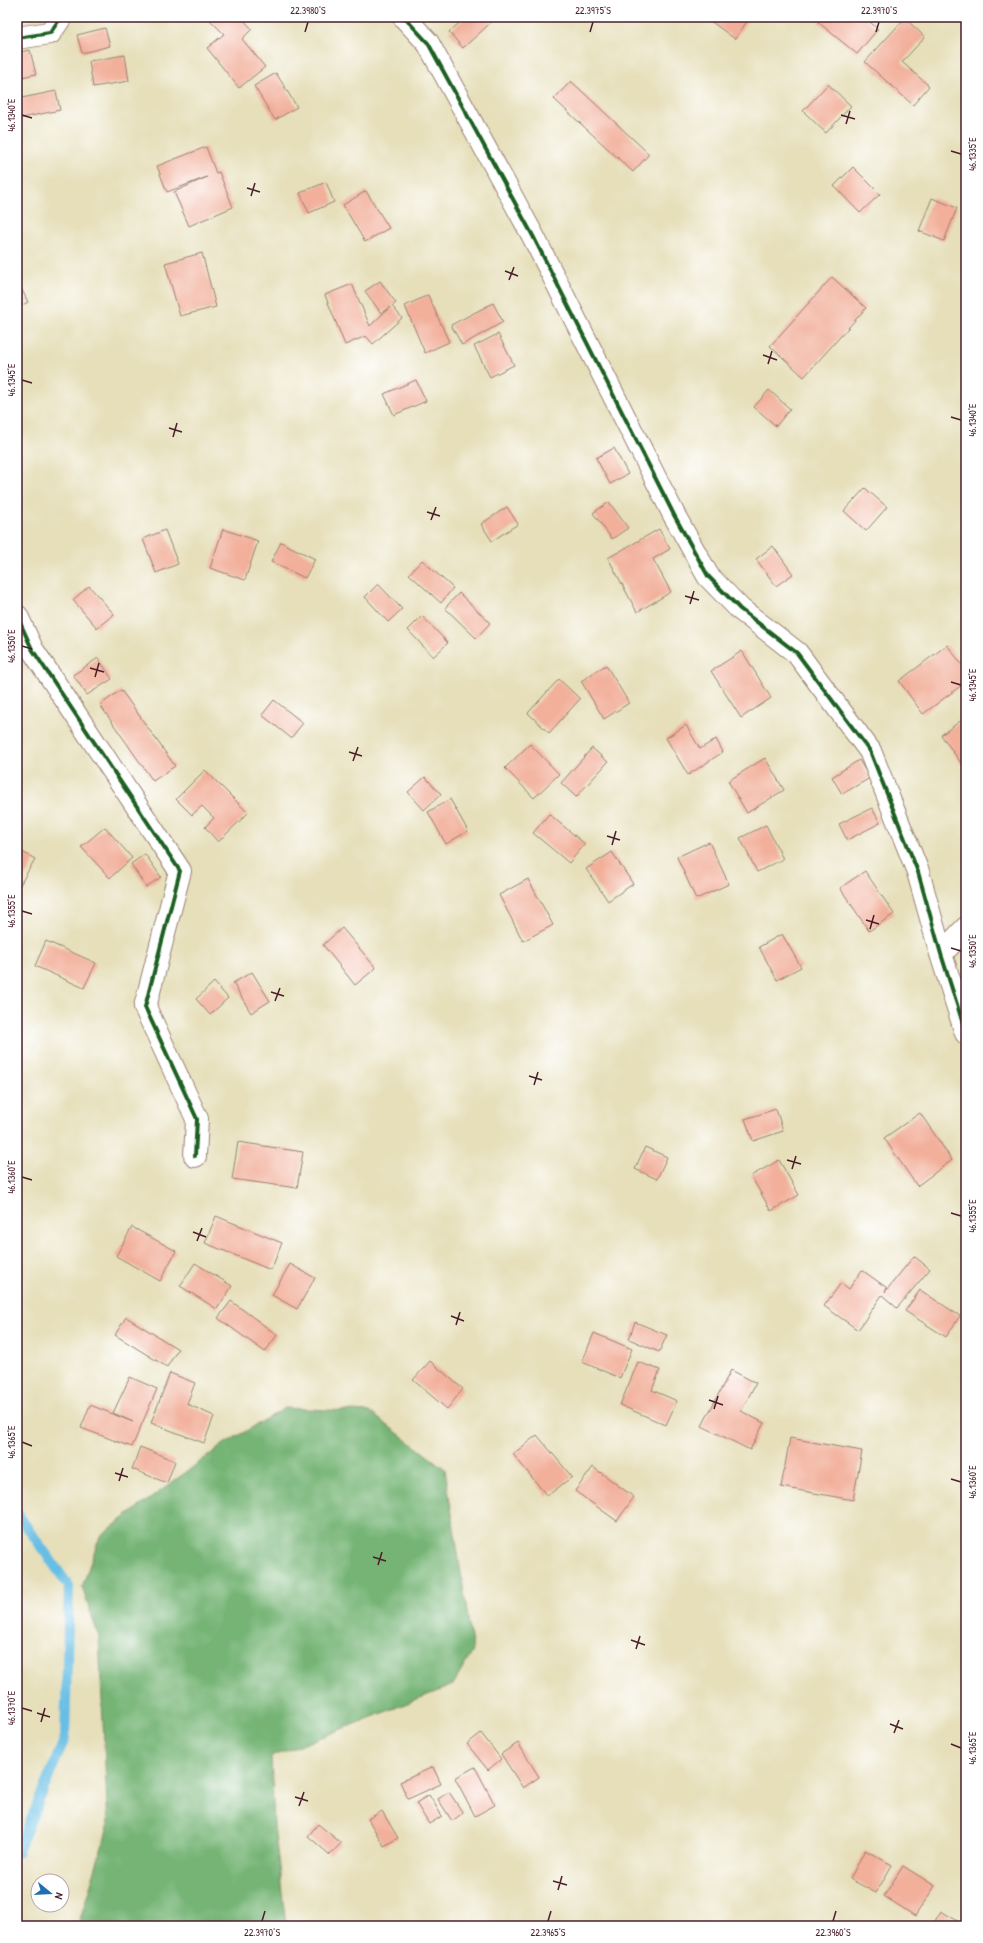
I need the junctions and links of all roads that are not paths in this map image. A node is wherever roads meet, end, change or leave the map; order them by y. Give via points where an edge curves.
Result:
1 (60, 17) edge
2 (404, 17) edge
3 (17, 38) edge
4 (17, 616) edge
5 (966, 928) edge
6 (941, 954) junction
7 (966, 1032) edge
8 (195, 1156) dead end

1 - 3 street via 50,33
2 - 6 street via 428,43 534,236 674,514 708,576 740,609 797,653 870,751 918,872
4 - 8 street via 32,649 180,871 145,1007 197,1118
5 - 6 street
6 - 7 street

